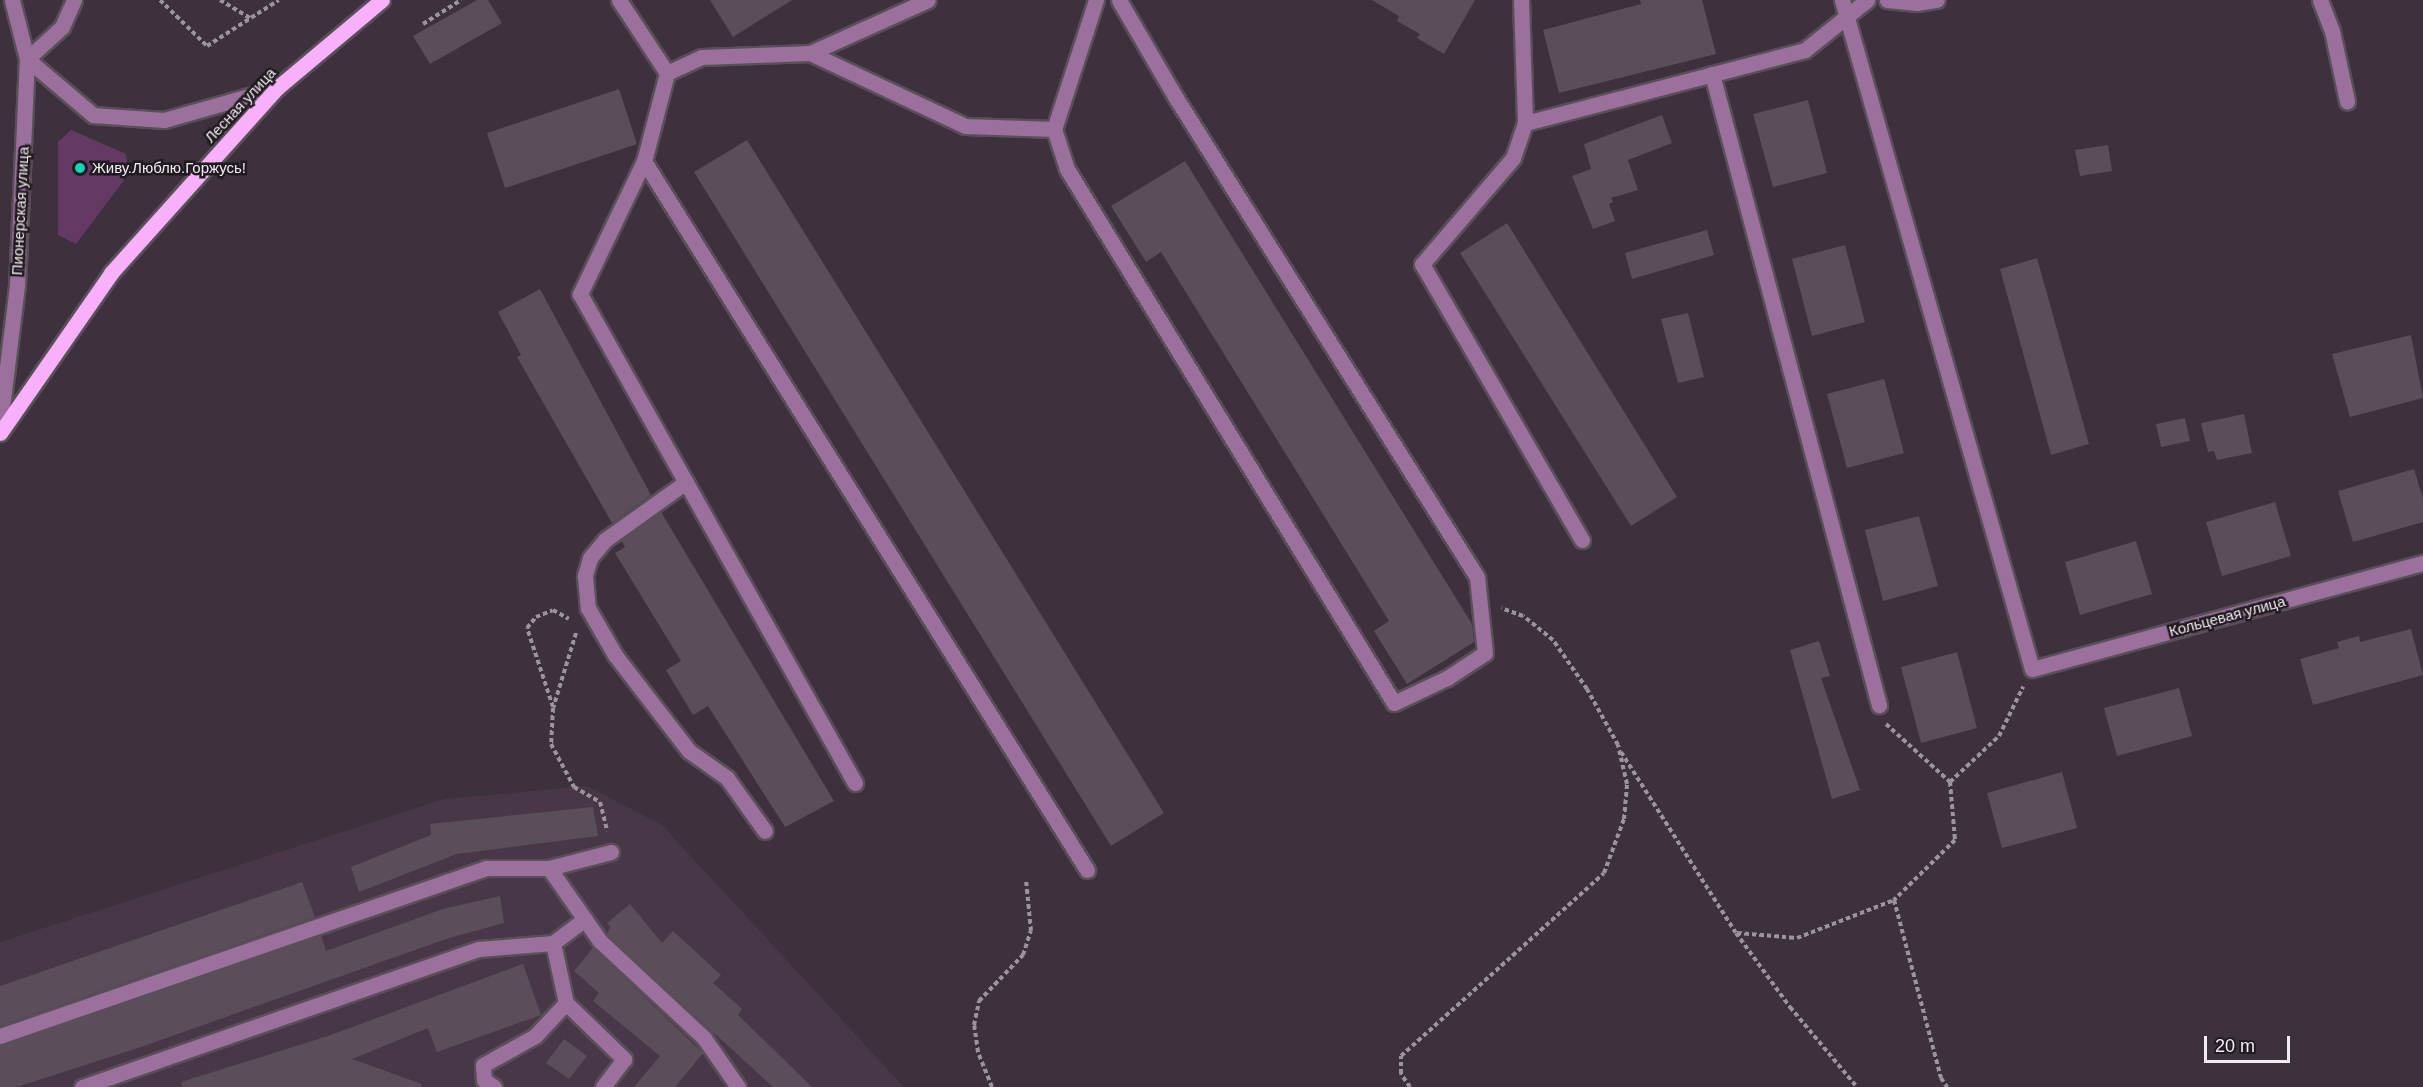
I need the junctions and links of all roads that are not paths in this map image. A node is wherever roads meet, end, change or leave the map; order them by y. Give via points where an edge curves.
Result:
1 (12, 0) edge
2 (74, 0) edge
3 (382, 0) edge
4 (619, 0) edge
5 (928, 0) edge
6 (1096, 0) edge
7 (1119, 0) edge
8 (1521, 0) edge
9 (1842, 0) edge
10 (1867, 0) edge
11 (1887, 0) edge
12 (1937, 0) edge
13 (2320, 0) edge
14 (1845, 16) junction
15 (810, 53) junction
16 (27, 59) junction
17 (667, 73) junction
18 (1712, 74) junction
19 (277, 88) junction
20 (2347, 101) dead end
21 (1525, 123) junction
22 (1054, 129) junction
23 (644, 161) junction
24 (0, 424) edge
25 (0, 433) edge
26 (686, 482) junction
27 (1582, 540) dead end
28 (2423, 563) edge
29 (1879, 705) road end
30 (855, 783) dead end
31 (765, 831) dead end
32 (611, 852) road end
33 (549, 868) junction
34 (1087, 870) dead end
35 (585, 919) junction
36 (553, 943) junction
37 (566, 1003) junction
38 (0, 1036) edge
39 (82, 1087) edge
40 (494, 1087) edge
41 (603, 1087) edge
42 (738, 1087) edge

1 - 16 street, Пионерская улица
2 - 16 street via 62,27
3 - 19 main road, Лесная улица
4 - 17 street
5 - 15 street
6 - 22 street
7 - 22 street via 1176,98 1477,577 1485,652 1447,678 1394,703 1067,169
8 - 21 street
9 - 14 street
10 - 14 street
11 - 12 street
13 - 20 street
14 - 18 street via 1805,50
14 - 28 street, Кольцевая улица via 2032,669
15 - 17 street via 702,57
15 - 22 street via 965,126
16 - 19 street via 93,115 164,120
16 - 24 street, Пионерская улица via 17,286
17 - 23 street
18 - 21 street
18 - 29 street
19 - 25 main road, Лесная улица via 111,273
21 - 27 street via 1513,158 1422,264
23 - 26 street via 580,294
23 - 34 street
26 - 30 street
26 - 31 street via 605,540 590,558 585,576 588,608 615,655 689,751 727,778
32 - 33 street
33 - 35 street
33 - 38 street via 486,868
35 - 36 street
35 - 42 street via 600,941 704,1038
36 - 37 street
36 - 39 street via 479,949
37 - 40 street via 535,1036 483,1065 484,1080
37 - 41 street via 624,1059

